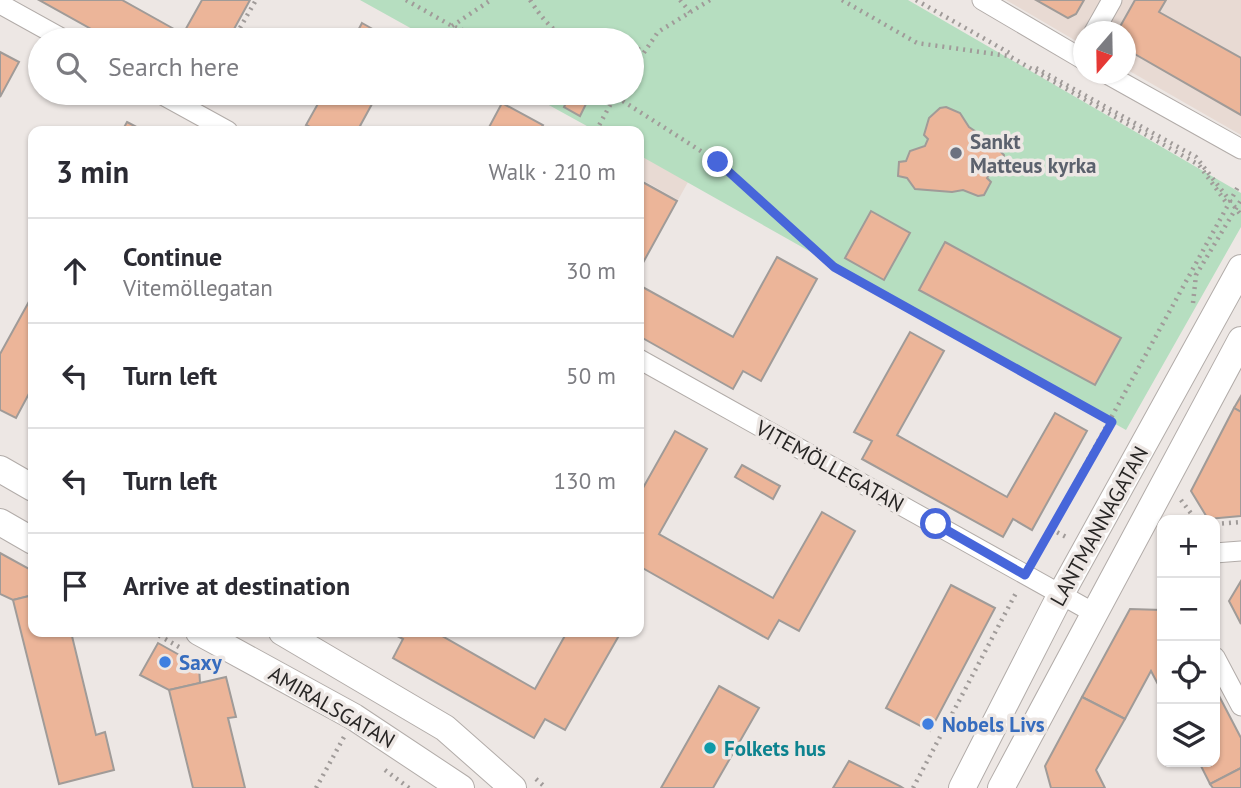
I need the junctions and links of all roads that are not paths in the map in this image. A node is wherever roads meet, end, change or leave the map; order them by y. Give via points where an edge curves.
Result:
1 (982, 0) edge
2 (1112, 0) edge
3 (0, 4) edge
4 (1100, 21) edge
5 (43, 28) edge
6 (1073, 51) edge
7 (1125, 84) edge
8 (181, 105) edge
9 (219, 126) edge
10 (1241, 149) edge
11 (1241, 268) edge
12 (1241, 340) edge
13 (644, 362) edge
14 (0, 469) edge
15 (28, 485) edge
16 (0, 522) edge
17 (28, 538) edge
18 (1241, 551) edge
19 (1220, 552) edge
20 (1061, 594) junction
21 (1094, 613) junction
22 (208, 637) edge
23 (290, 637) edge
24 (1220, 666) edge
25 (1241, 706) edge
26 (461, 788) edge
27 (513, 788) edge
28 (962, 788) edge
29 (1001, 788) edge

1 - 6 street
2 - 4 street
3 - 5 street
7 - 10 street
8 - 9 street
11 - 20 street, LANTMANNAGATAN
12 - 21 street, LANTMANNAGATAN
13 - 20 street, VITEMÖLLEGATAN
14 - 15 street
16 - 17 street
18 - 19 street
20 - 21 street, VITEMÖLLEGATAN
20 - 28 street, LANTMANNAGATAN
21 - 29 street, LANTMANNAGATAN
22 - 26 street, AMIRALSGATAN via 354,717
23 - 27 street, AMIRALSGATAN via 444,728
24 - 25 street

